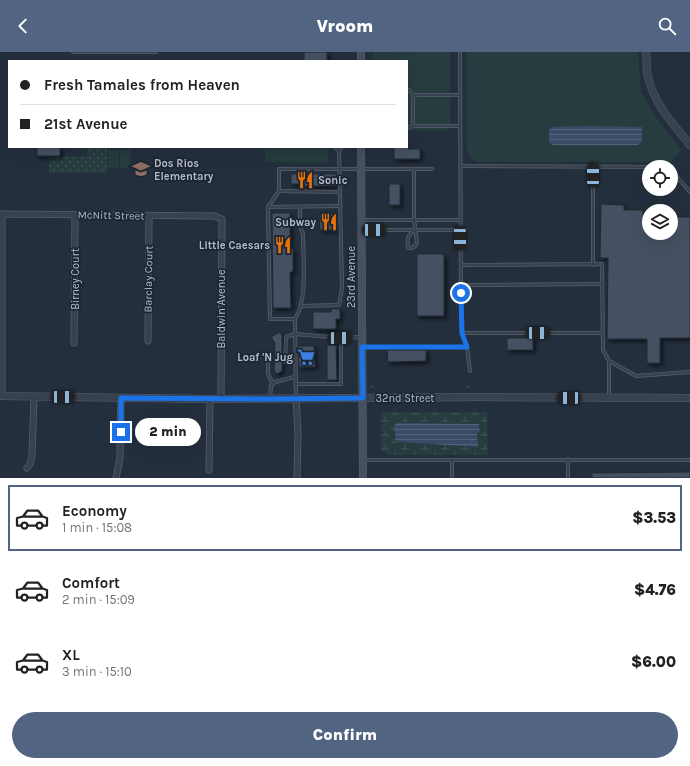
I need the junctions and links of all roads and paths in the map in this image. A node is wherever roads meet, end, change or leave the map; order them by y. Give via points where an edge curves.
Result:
1 (73, 52) edge
2 (156, 52) edge
3 (460, 52) edge
4 (646, 52) edge
5 (408, 90) edge
6 (413, 95) junction
7 (460, 95) junction
8 (413, 126) junction
9 (460, 126) junction
10 (408, 128) edge
11 (690, 145) edge
12 (336, 148) edge
13 (342, 148) edge
14 (361, 148) edge
15 (340, 151) junction
16 (460, 166) junction
17 (593, 166) junction
18 (642, 167) edge
19 (414, 169) junction
20 (432, 169) dead end
21 (340, 170) junction
22 (361, 170) junction
23 (678, 178) edge
24 (279, 191) junction
25 (340, 192) junction
26 (690, 192) edge
27 (341, 206) junction
28 (268, 207) junction
29 (300, 207) junction
30 (1, 214) edge
31 (75, 215) junction
32 (149, 216) junction
33 (222, 219) joint
34 (362, 220) junction
35 (414, 220) junction
36 (460, 220) junction
37 (362, 230) junction
38 (415, 230) junction
39 (460, 230) junction
40 (461, 265) junction
41 (593, 265) junction
42 (602, 284) junction
43 (461, 285) junction
44 (301, 306) junction
45 (295, 319) junction
46 (462, 333) junction
47 (602, 333) junction
48 (295, 334) junction
49 (362, 337) junction
50 (340, 338) junction
51 (74, 342) dead end
52 (148, 342) dead end
53 (362, 347) junction
54 (467, 347) junction
55 (609, 361) junction
56 (268, 362) dead end
57 (285, 362) dead end
58 (470, 371) dead end
59 (690, 372) edge
60 (295, 377) junction
61 (273, 384) junction
62 (295, 384) junction
63 (467, 387) dead end
64 (472, 387) dead end
65 (1, 396) edge
66 (34, 397) junction
67 (121, 398) junction
68 (363, 398) junction
69 (609, 398) junction
70 (690, 398) edge
71 (210, 399) junction
72 (221, 399) junction
73 (270, 399) junction
74 (296, 399) junction
75 (363, 460) junction
76 (568, 460) junction
77 (690, 460) edge
78 (452, 461) junction
79 (27, 468) dead end
80 (209, 470) dead end
81 (116, 478) edge
82 (297, 478) edge
83 (363, 478) edge
84 (452, 478) edge
85 (568, 478) edge

1 - 2 lane
3 - 7 lane
4 - 11 street via 647,75 654,96
5 - 6 lane
6 - 7 lane
6 - 8 lane
7 - 9 lane
8 - 9 lane
8 - 10 lane
9 - 16 lane
12 - 15 lane
13 - 15 lane
14 - 22 main road, 23rd Avenue
15 - 21 lane
16 - 17 lane
16 - 36 lane
17 - 18 lane
17 - 41 lane
19 - 20 lane
19 - 22 lane
19 - 35 lane
21 - 22 lane
21 - 24 lane via 279,169
21 - 25 lane
22 - 34 main road, 23rd Avenue
23 - 26 lane
24 - 25 lane
24 - 28 lane
25 - 27 lane
27 - 29 lane
27 - 44 lane via 342,288 339,305
28 - 29 lane
28 - 45 lane via 270,319
29 - 44 lane via 300,227 303,234
30 - 31 street, McNitt Street
30 - 65 street
31 - 32 street, McNitt Street
31 - 51 street, Birney Court
32 - 33 street, McNitt Street via 214,216
32 - 52 street, Barclay Court
33 - 72 street, Baldwin Avenue
34 - 35 lane
34 - 37 main road, 23rd Avenue
35 - 36 lane
35 - 38 lane
36 - 39 lane
37 - 38 lane
37 - 49 main road, 23rd Avenue
38 - 38 lane via 409,234 408,248 415,246 417,242
38 - 39 lane
39 - 40 lane
40 - 41 lane
40 - 43 lane
41 - 42 lane via 602,264
42 - 43 lane
42 - 47 lane
43 - 46 lane
44 - 45 lane
45 - 48 lane
46 - 47 lane
46 - 54 lane
47 - 55 lane via 602,350
48 - 50 lane
48 - 57 lane via 286,337
48 - 60 lane
49 - 50 lane
49 - 53 main road, 23rd Avenue
50 - 62 lane via 341,384
53 - 54 lane
53 - 68 main road, 23rd Avenue
54 - 58 lane
55 - 59 lane via 636,376
55 - 69 lane
56 - 61 lane via 268,374
60 - 61 lane
60 - 62 lane
61 - 73 lane
62 - 74 lane
63 - 64 path
65 - 66 street, 32nd Street
66 - 67 street, 32nd Street
66 - 79 street via 32,456
67 - 71 street, 32nd Street
67 - 81 street via 120,458
68 - 69 street, 32nd Street
68 - 74 street, 32nd Street
68 - 75 main road, 23rd Avenue
69 - 70 street, 32nd Street
71 - 72 street, 32nd Street
71 - 80 street
72 - 73 street, 32nd Street
73 - 74 street, 32nd Street
74 - 82 street
75 - 78 lane
75 - 83 main road, 23rd Avenue
76 - 77 lane
76 - 78 lane
76 - 85 lane
78 - 84 lane

